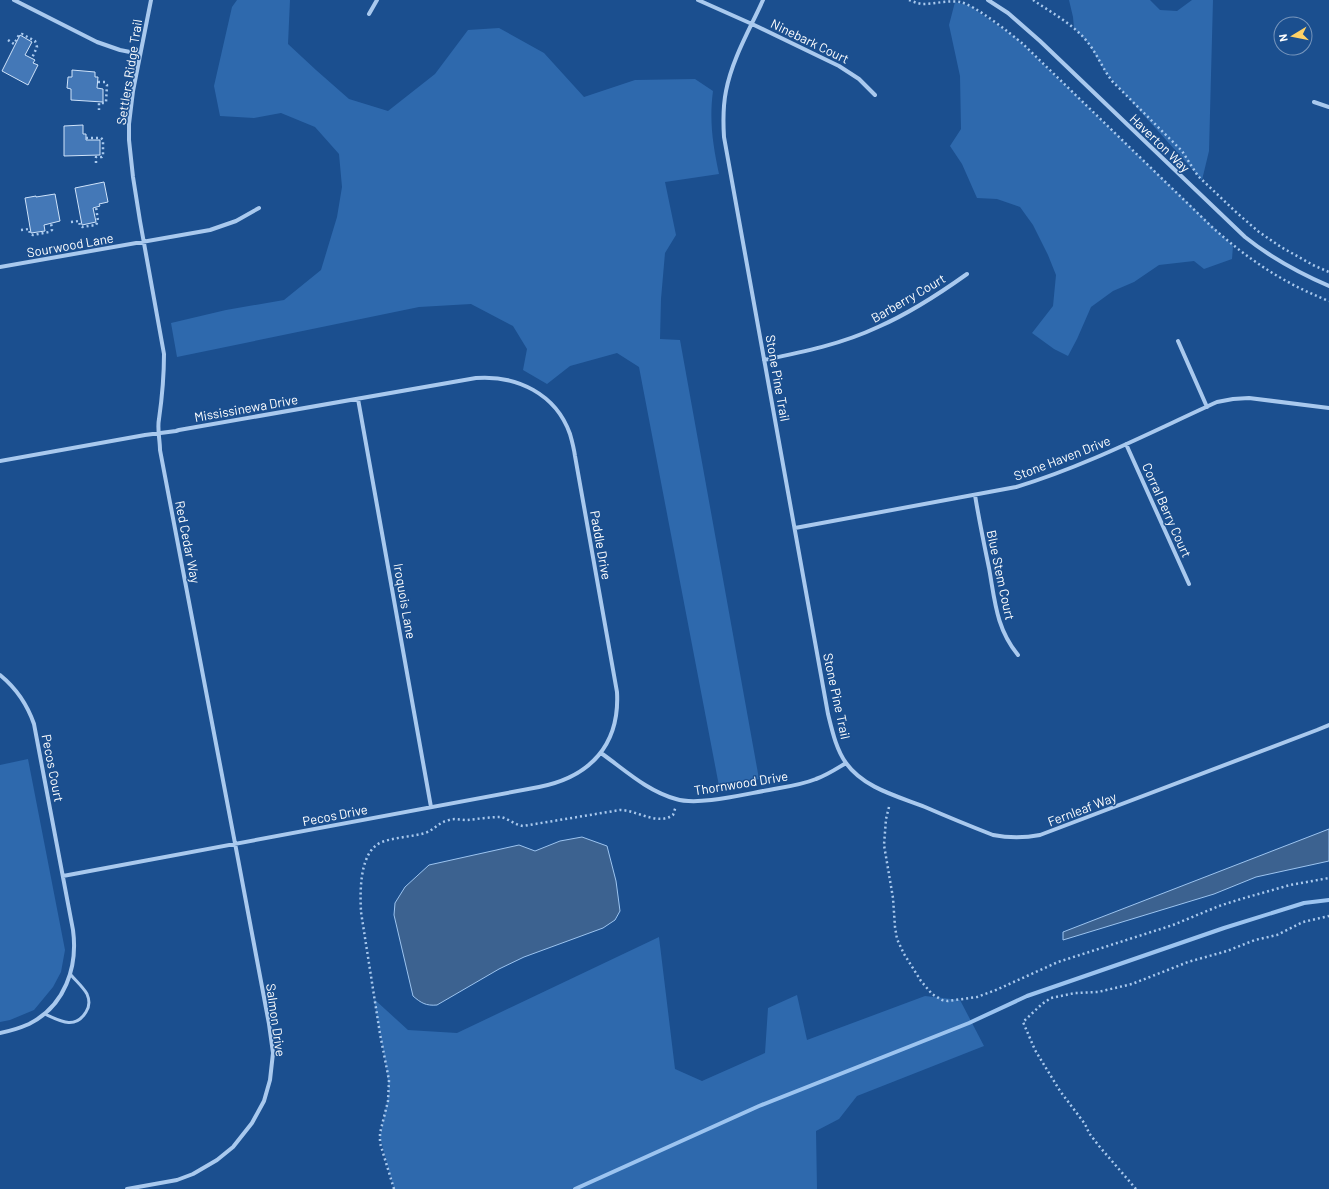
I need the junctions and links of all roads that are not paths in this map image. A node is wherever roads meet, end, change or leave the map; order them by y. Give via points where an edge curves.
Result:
1 (14, 0) edge
2 (151, 0) edge
3 (377, 0) edge
4 (698, 0) edge
5 (763, 0) edge
6 (988, 0) edge
7 (370, 14) dead end
8 (752, 24) junction
9 (140, 54) junction
10 (875, 95) dead end
11 (1314, 102) dead end
12 (1329, 106) edge
13 (259, 208) dead end
14 (144, 242) junction
15 (0, 267) edge
16 (967, 274) dead end
17 (1329, 286) edge
18 (1178, 341) dead end
19 (764, 360) junction
20 (496, 378) joint
21 (358, 399) junction
22 (1207, 407) junction
23 (1329, 408) edge
24 (158, 434) junction
25 (1126, 444) junction
26 (0, 462) edge
27 (975, 496) junction
28 (795, 528) junction
29 (1189, 584) dead end
30 (1018, 655) dead end
31 (0, 675) edge
32 (1329, 725) edge
33 (601, 753) junction
34 (846, 763) junction
35 (432, 807) junction
36 (235, 843) junction
37 (63, 876) junction
38 (71, 975) junction
39 (45, 1014) junction
40 (0, 1033) edge
41 (127, 1189) edge

1 - 9 street via 97,42
2 - 9 street, Settlers Ridge Trail
3 - 7 street
4 - 8 street, Ninebark Court
5 - 8 street, Stone Pine Trail
6 - 17 street, Haverton Way via 1040,41 1258,248
8 - 10 street, Ninebark Court via 839,66 859,79
8 - 19 street, Stone Pine Trail via 729,79 724,100 723,122
9 - 14 street, Settlers Ridge Trail via 131,108 129,140
11 - 12 street
13 - 14 street, Sourwood Lane via 236,222 210,230
14 - 15 street, Sourwood Lane
14 - 24 street, Red Cedar Way via 164,354
16 - 19 street, Barberry Court via 919,306 878,328 822,347
18 - 22 street
19 - 28 street, Stone Pine Trail
20 - 21 street, Mississinewa Drive via 476,378
20 - 33 street, Paddle Drive via 518,382 549,402 564,423 573,443 617,692 616,720
21 - 24 street, Mississinewa Drive
21 - 35 street, Iroquois Lane
22 - 23 street, Stone Haven Drive via 1225,400 1249,398
22 - 25 street, Stone Haven Drive
24 - 26 street, Mississinewa Drive
24 - 36 street, Red Cedar Way
25 - 27 street, Stone Haven Drive via 1044,478
25 - 29 street, Corral Berry Court
27 - 28 street, Stone Haven Drive
27 - 30 street, Blue Stem Court via 997,615 1009,644
28 - 34 street, Stone Pine Trail via 832,734
31 - 37 street, Pecos Court via 25,703 34,724
32 - 34 street, Fernleaf Way via 1030,837 993,835 873,786
33 - 34 street, Thornwood Drive via 660,794 691,801 710,800 806,782
33 - 35 street, Pecos Drive via 584,769 560,782
35 - 36 street, Pecos Drive
36 - 37 street, Pecos Drive
36 - 41 street, Salmon Drive via 273,1053 268,1090 247,1130 233,1147 217,1160 177,1180
37 - 38 street, Pecos Court via 74,940
38 - 39 street via 57,1000
38 - 39 lane via 86,993 89,1001 83,1017 76,1022 68,1023
39 - 40 street via 16,1029

